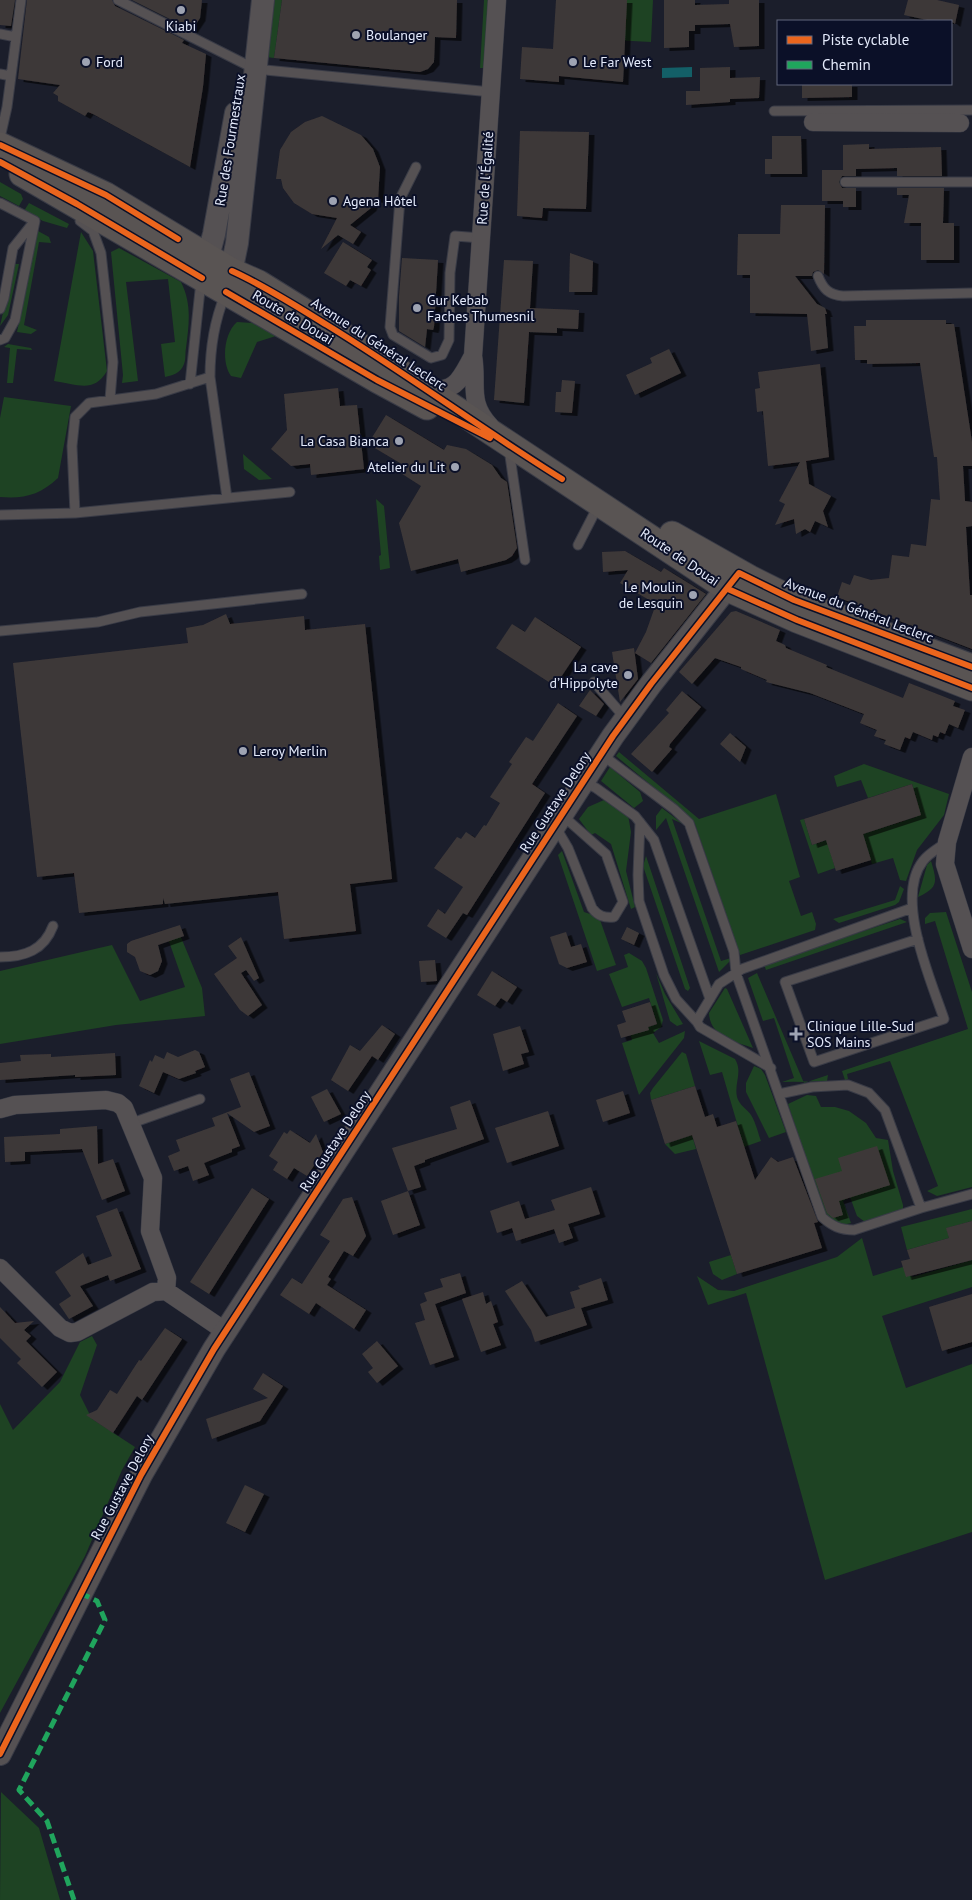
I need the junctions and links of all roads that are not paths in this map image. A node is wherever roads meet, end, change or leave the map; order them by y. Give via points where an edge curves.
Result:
1 (21, 0) edge
2 (118, 0) edge
3 (248, 0) edge
4 (263, 0) edge
5 (497, 0) edge
6 (0, 34) edge
7 (16, 37) junction
8 (248, 66) junction
9 (0, 74) edge
10 (11, 76) junction
11 (491, 92) junction
12 (774, 111) dead end
13 (968, 118) edge
14 (813, 122) dead end
15 (0, 138) edge
16 (3, 158) edge
17 (416, 167) dead end
18 (846, 182) dead end
19 (972, 182) edge
20 (35, 193) dead end
21 (0, 203) edge
22 (70, 215) dead end
23 (35, 221) junction
24 (481, 238) junction
25 (205, 267) junction
26 (818, 276) dead end
27 (229, 281) junction
28 (972, 293) edge
29 (0, 309) edge
30 (0, 340) edge
31 (473, 356) junction
32 (210, 377) junction
33 (190, 384) junction
34 (428, 390) junction
35 (110, 399) junction
36 (508, 445) junction
37 (290, 492) dead end
38 (227, 498) junction
39 (601, 501) junction
40 (75, 513) junction
41 (0, 514) edge
42 (578, 545) dead end
43 (525, 560) dead end
44 (734, 581) junction
45 (302, 594) dead end
46 (0, 631) edge
47 (972, 667) edge
48 (594, 682) dead end
49 (972, 688) edge
50 (625, 718) junction
51 (601, 754) junction
52 (972, 757) edge
53 (583, 782) junction
54 (972, 795) edge
55 (558, 820) junction
56 (640, 822) junction
57 (947, 842) junction
58 (912, 908) junction
59 (53, 926) dead end
60 (918, 939) junction
61 (971, 940) edge
62 (0, 957) edge
63 (736, 972) junction
64 (710, 999) junction
65 (697, 1022) junction
66 (771, 1068) junction
67 (780, 1094) junction
68 (200, 1099) dead end
69 (0, 1109) edge
70 (132, 1123) junction
71 (972, 1194) edge
72 (921, 1208) junction
73 (0, 1268) edge
74 (166, 1291) junction
75 (225, 1331) junction
76 (0, 1754) edge

1 - 7 lane
2 - 8 lane
3 - 8 street, Rue des Fourmestraux
4 - 8 street, Rue des Fourmestraux
5 - 11 street, Rue de l'Égalité
6 - 7 lane
7 - 10 lane
8 - 11 lane
8 - 25 street, Rue des Fourmestraux
8 - 27 street, Rue des Fourmestraux
9 - 10 lane
10 - 15 lane
11 - 24 street, Rue de l'Égalité
12 - 13 lane
13 - 14 street
16 - 20 lane
16 - 25 main road, Route de Douai via 77,204
17 - 24 lane via 400,200 390,328 393,334 431,358 442,355 449,340 450,272 455,236
18 - 19 lane
21 - 23 lane
22 - 35 lane via 92,230 101,253 113,362
23 - 29 lane via 13,248
23 - 30 lane via 15,320 12,329
24 - 31 street, Rue de l'Égalité
25 - 27 main road, Route de Douai
25 - 33 lane
26 - 28 lane via 824,289 842,296
27 - 32 lane via 216,316
27 - 34 main road, Avenue du Général Leclerc via 259,283
27 - 36 main road, Route de Douai via 376,380 470,430
31 - 34 street, Rue de l'Égalité via 458,383 445,391
31 - 36 street, Rue de l'Égalité via 474,395 478,411
32 - 33 lane
32 - 38 lane
33 - 35 lane via 156,394
34 - 36 main road, Avenue du Général Leclerc
35 - 40 lane via 89,403 75,418 72,446
36 - 39 main road
36 - 43 lane
37 - 38 lane
38 - 40 lane
39 - 42 lane
39 - 44 main road, Route de Douai
40 - 41 lane
44 - 47 main road, Avenue du Général Leclerc via 794,600
44 - 49 main road, Route de Douai via 797,620
44 - 50 street, Rue Gustave Delory
45 - 46 lane via 140,612 98,622
48 - 50 lane
50 - 51 street, Rue Gustave Delory
51 - 53 street, Rue Gustave Delory
51 - 63 lane via 674,808 689,823 734,952
52 - 57 street
53 - 55 street, Rue Gustave Delory
53 - 56 lane via 611,798
54 - 57 street
55 - 55 lane via 592,908 605,918 614,917 623,902 606,854
55 - 75 street, Rue Gustave Delory
56 - 64 lane via 654,840
56 - 65 lane via 639,901 664,975 676,999
57 - 58 lane via 922,862 913,887
57 - 61 street via 947,875
58 - 60 lane
58 - 63 lane
59 - 62 lane via 48,940 30,952
60 - 60 lane via 786,982 814,1062 944,1019
63 - 64 lane via 719,984
63 - 66 lane
64 - 65 lane
65 - 66 lane via 707,1032
66 - 67 lane
67 - 72 lane via 812,1087 848,1085 869,1093 886,1110
67 - 72 lane via 822,1218 832,1226 854,1230
68 - 70 lane
69 - 70 street via 15,1105 106,1100 121,1106
70 - 74 street via 153,1178 150,1231 167,1278
71 - 72 lane
73 - 74 street via 60,1328 70,1333 153,1292
74 - 75 street
75 - 76 street, Rue Gustave Delory via 137,1483

